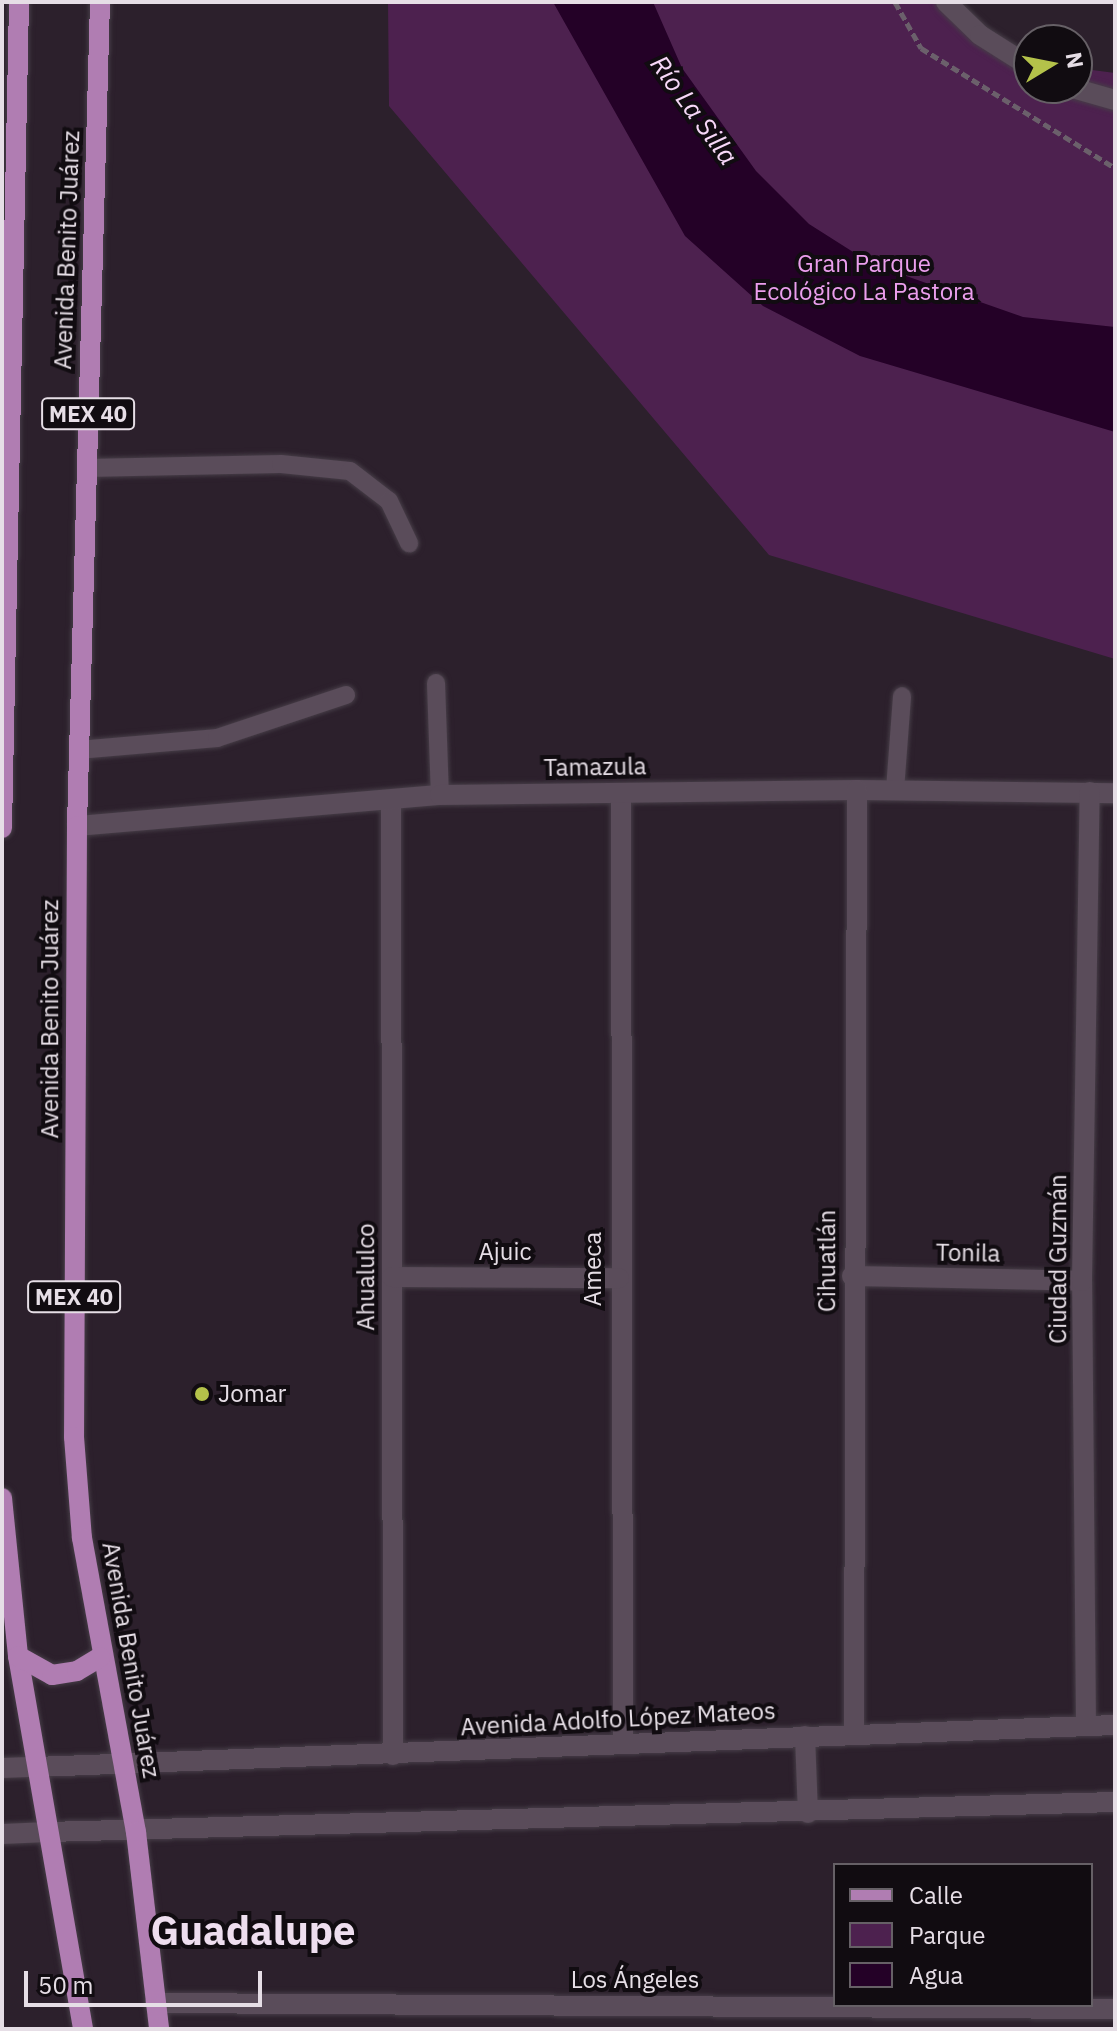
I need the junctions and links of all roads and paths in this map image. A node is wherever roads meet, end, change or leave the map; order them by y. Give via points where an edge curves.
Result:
1 (19, 2) edge
2 (100, 2) edge
3 (895, 2) edge
4 (946, 2) edge
5 (1013, 56) edge
6 (1093, 94) edge
7 (1115, 100) edge
8 (1115, 168) edge
9 (4, 436) edge
10 (86, 468) junction
11 (409, 543) dead end
12 (436, 683) dead end
13 (346, 695) dead end
14 (902, 696) dead end
15 (78, 750) junction
16 (857, 790) junction
17 (895, 790) junction
18 (1090, 792) junction
19 (621, 793) junction
20 (1115, 793) edge
21 (440, 795) junction
22 (391, 800) junction
23 (77, 826) junction
24 (2, 828) edge
25 (852, 1276) junction
26 (392, 1277) junction
27 (619, 1278) junction
28 (1082, 1281) junction
29 (2, 1498) edge
30 (10, 1656) edge
31 (100, 1657) junction
32 (1115, 1725) edge
33 (1086, 1726) junction
34 (854, 1734) junction
35 (805, 1736) junction
36 (623, 1744) junction
37 (393, 1755) junction
38 (123, 1764) junction
39 (36, 1767) junction
40 (2, 1768) edge
41 (1115, 1802) edge
42 (808, 1813) junction
43 (48, 1832) junction
44 (136, 1832) junction
45 (2, 1834) edge
46 (155, 2003) junction
47 (1115, 2009) edge
48 (83, 2029) edge
49 (159, 2029) edge

1 - 9 main road, MEX 40
2 - 10 main road, Avenida Benito Juárez / MEX 40
3 - 8 path via 921,48
4 - 5 street via 980,35
6 - 7 street
9 - 24 main road, MEX 40
10 - 11 lane via 281,464 350,471 389,501
10 - 15 main road, Avenida Benito Juárez / MEX 40
12 - 21 lane
13 - 15 lane via 217,738
14 - 17 lane
15 - 23 main road, Avenida Benito Juárez / MEX 40
16 - 17 street, Tamazula
16 - 19 street, Tamazula
16 - 25 street, Cihuatlán
17 - 18 street, Tamazula
18 - 20 street, Tamazula
18 - 28 street, Ciudad Guzmán
19 - 21 street, Tamazula
19 - 27 street, Ameca
21 - 22 street, Tamazula
22 - 23 street, Tamazula
22 - 26 street, Ahualulco
23 - 31 main road, Avenida Benito Juárez / MEX 40 via 74,1437
25 - 28 street, Tonila
25 - 34 street, Cihuatlán
26 - 27 street, Ajuic
26 - 37 street, Ahualulco
27 - 36 street, Ameca
28 - 33 street, Ciudad Guzmán
29 - 30 main road
30 - 31 main road via 52,1675 77,1671
30 - 39 main road
31 - 38 main road, Avenida Benito Juárez / MEX 40
32 - 33 street, Avenida Adolfo López Mateos
33 - 34 street, Avenida Adolfo López Mateos
34 - 35 street, Avenida Adolfo López Mateos
35 - 36 street, Avenida Adolfo López Mateos
35 - 42 street
36 - 37 street, Avenida Adolfo López Mateos
37 - 38 street, Avenida Adolfo López Mateos
38 - 39 street, Avenida Adolfo López Mateos
38 - 44 main road, Avenida Benito Juárez / MEX 40
39 - 40 street, Avenida Adolfo López Mateos
39 - 43 main road
41 - 42 street
42 - 44 street
43 - 44 street
43 - 45 street
43 - 48 main road
44 - 46 main road, Avenida Benito Juárez / MEX 40
46 - 47 street, Los Ángeles
46 - 49 main road, Avenida Benito Juárez / MEX 40

